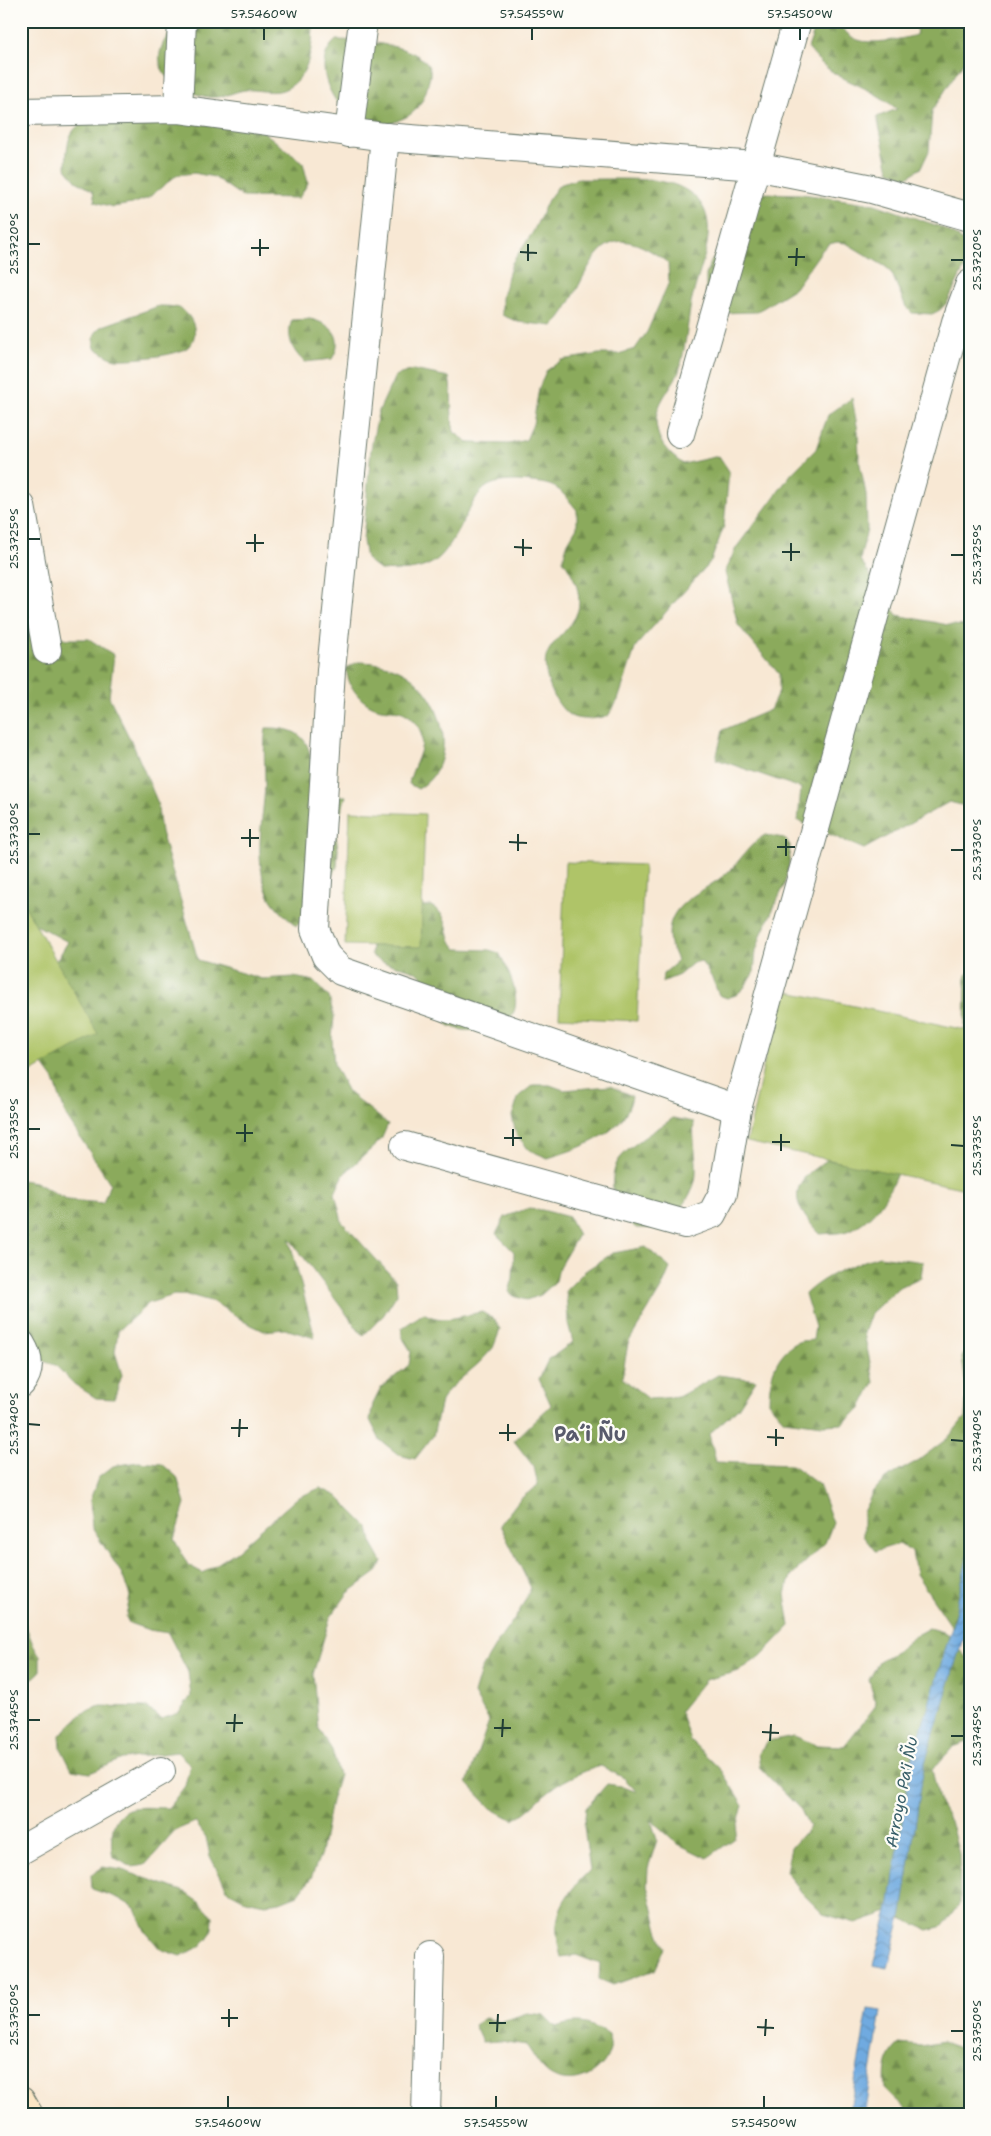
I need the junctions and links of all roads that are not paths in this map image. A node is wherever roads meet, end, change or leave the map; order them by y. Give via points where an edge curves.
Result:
1 (182, 21) edge
2 (363, 21) edge
3 (797, 21) edge
4 (178, 109) junction
5 (21, 112) edge
6 (349, 133) junction
7 (385, 137) junction
8 (754, 166) junction
9 (970, 217) edge
10 (970, 284) edge
11 (680, 434) dead end
12 (21, 506) edge
13 (47, 650) dead end
14 (737, 1109) junction
15 (405, 1146) dead end
16 (21, 1344) edge
17 (21, 1383) edge
18 (161, 1771) dead end
19 (21, 1850) edge
20 (430, 1956) dead end
21 (21, 2101) edge
22 (29, 2115) edge
23 (426, 2115) edge

1 - 4 street
2 - 6 street
3 - 8 street
4 - 5 street
4 - 6 street
6 - 7 street
7 - 8 street
7 - 14 street via 331,670 315,929 326,956 341,971
8 - 9 street via 872,189
8 - 11 street
10 - 14 street via 953,332
12 - 13 street
14 - 15 street via 723,1193 712,1214 685,1224
16 - 17 street via 28,1355 28,1375
18 - 19 street
20 - 23 street
21 - 22 street

